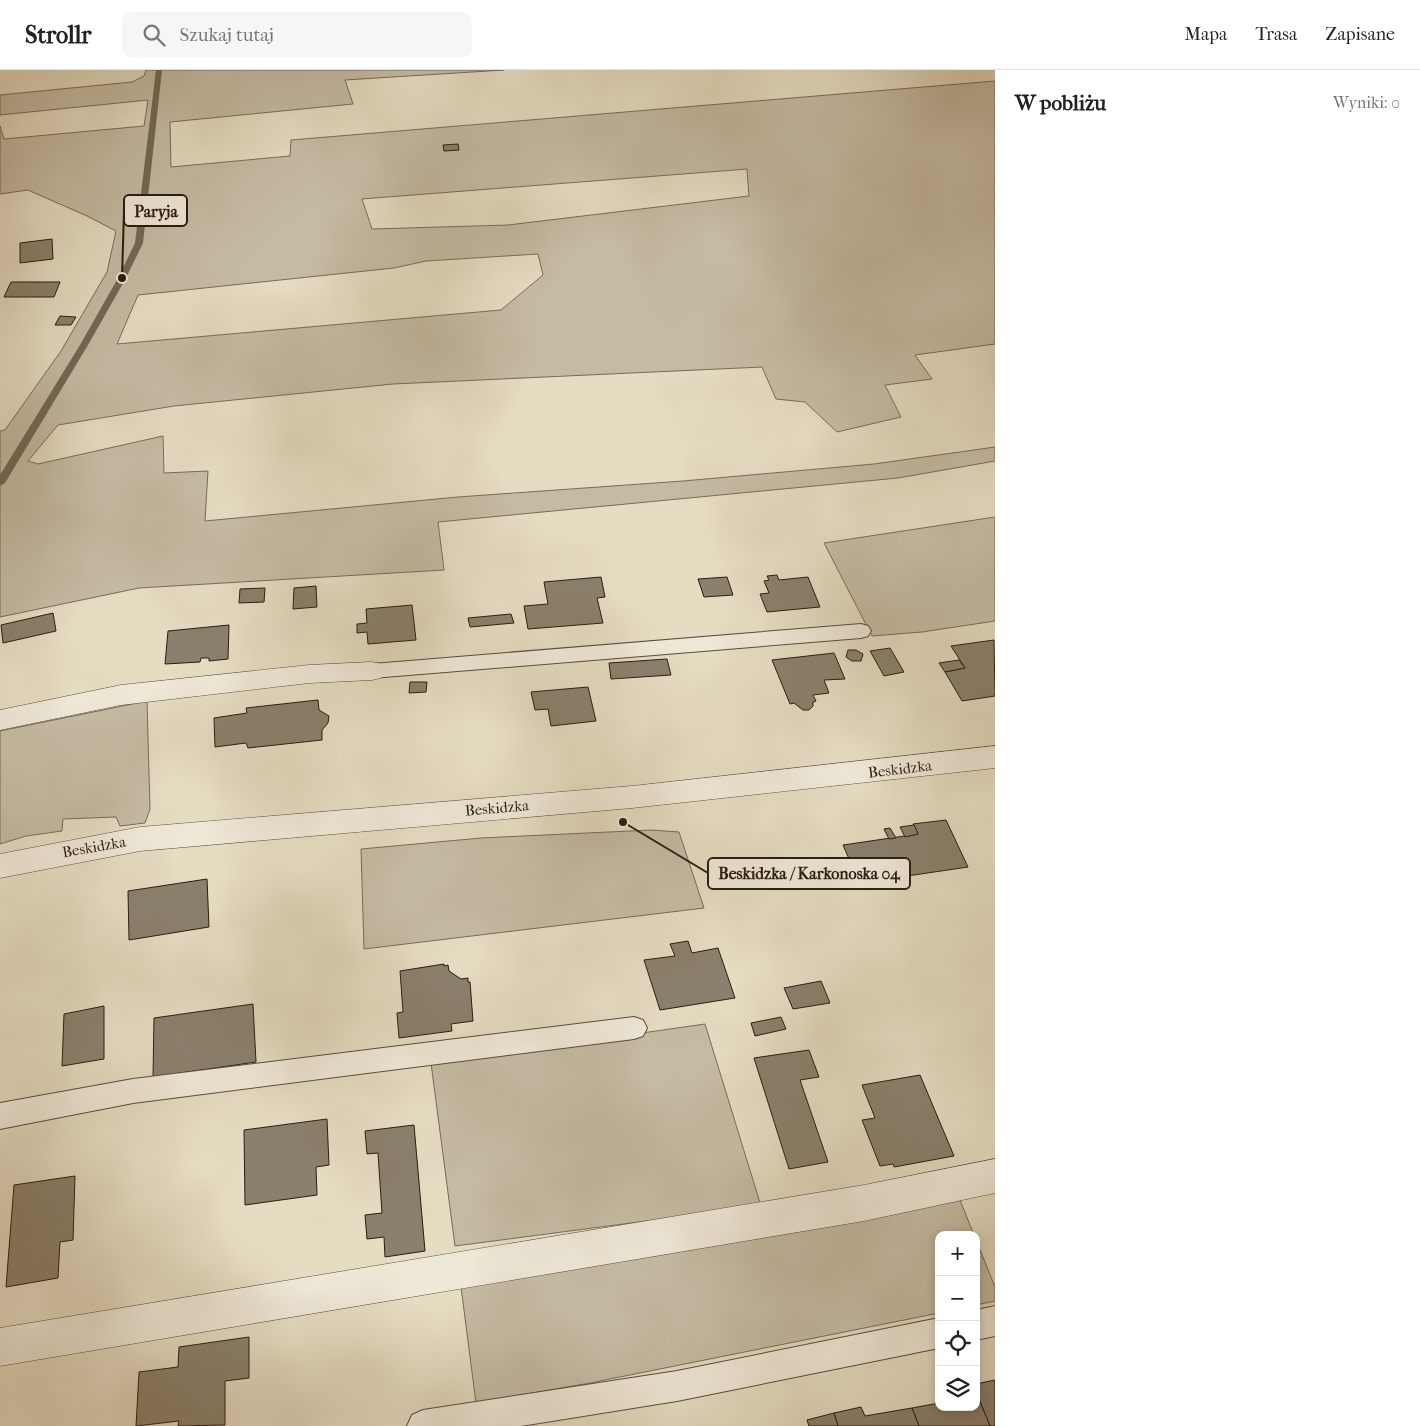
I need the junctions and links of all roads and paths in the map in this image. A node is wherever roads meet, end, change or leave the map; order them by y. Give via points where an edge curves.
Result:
1 (861, 631) dead end
2 (372, 671) joint
3 (0, 720) edge
4 (995, 757) edge
5 (0, 866) edge
6 (634, 1028) dead end
7 (0, 1116) edge
8 (995, 1176) edge
9 (995, 1321) edge
10 (980, 1324) edge
11 (935, 1334) edge
12 (0, 1347) edge
13 (423, 1426) edge

1 - 2 lane
2 - 3 street via 309,674 121,695
4 - 5 street, Beskidzka via 632,797 140,839
6 - 7 lane via 133,1091
8 - 12 street via 864,1203
9 - 10 lane
11 - 13 lane via 677,1386

